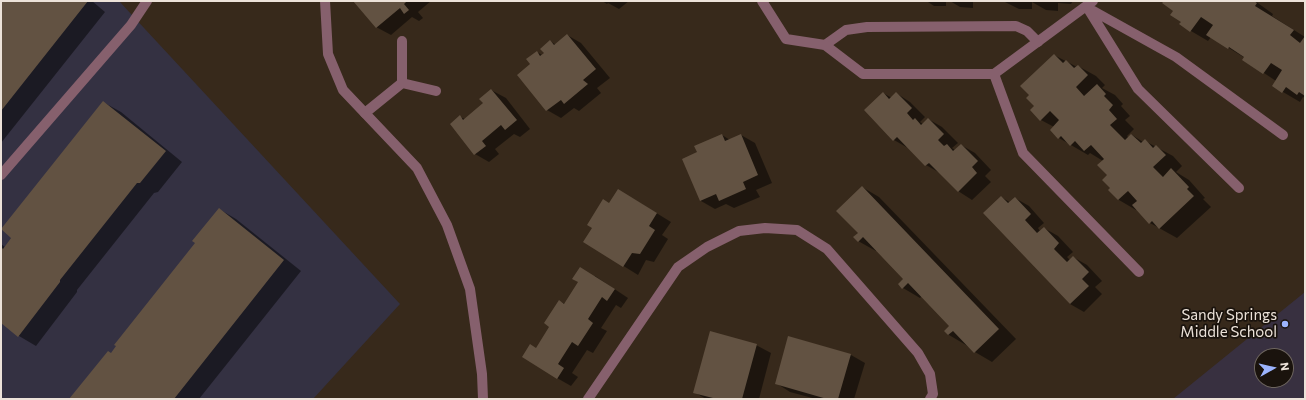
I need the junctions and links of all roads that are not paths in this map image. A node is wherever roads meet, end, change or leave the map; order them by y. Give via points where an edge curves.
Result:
1 (147, 1) edge
2 (325, 1) edge
3 (762, 1) edge
4 (1090, 4) edge
5 (402, 41) dead end
6 (1038, 42) junction
7 (825, 45) junction
8 (994, 74) junction
9 (402, 83) junction
10 (436, 91) dead end
11 (365, 113) junction
12 (1283, 135) dead end
13 (1, 175) edge
14 (1239, 188) dead end
15 (1139, 272) dead end
16 (483, 399) edge
17 (588, 399) edge
18 (930, 399) edge

1 - 13 street via 131,25
2 - 11 street via 328,54 343,90
3 - 7 street via 786,39
4 - 6 street
4 - 12 street via 1176,57
4 - 14 street via 1138,89
5 - 9 street
6 - 7 street via 1027,31 1016,26 867,26 846,30
6 - 8 street
7 - 8 street via 863,74
8 - 15 street via 1023,153
9 - 10 street
9 - 11 street
11 - 16 street via 417,168 447,225 470,290
17 - 18 street via 678,267 707,247 738,231 765,228 797,230 827,249 918,353 930,374 933,394

